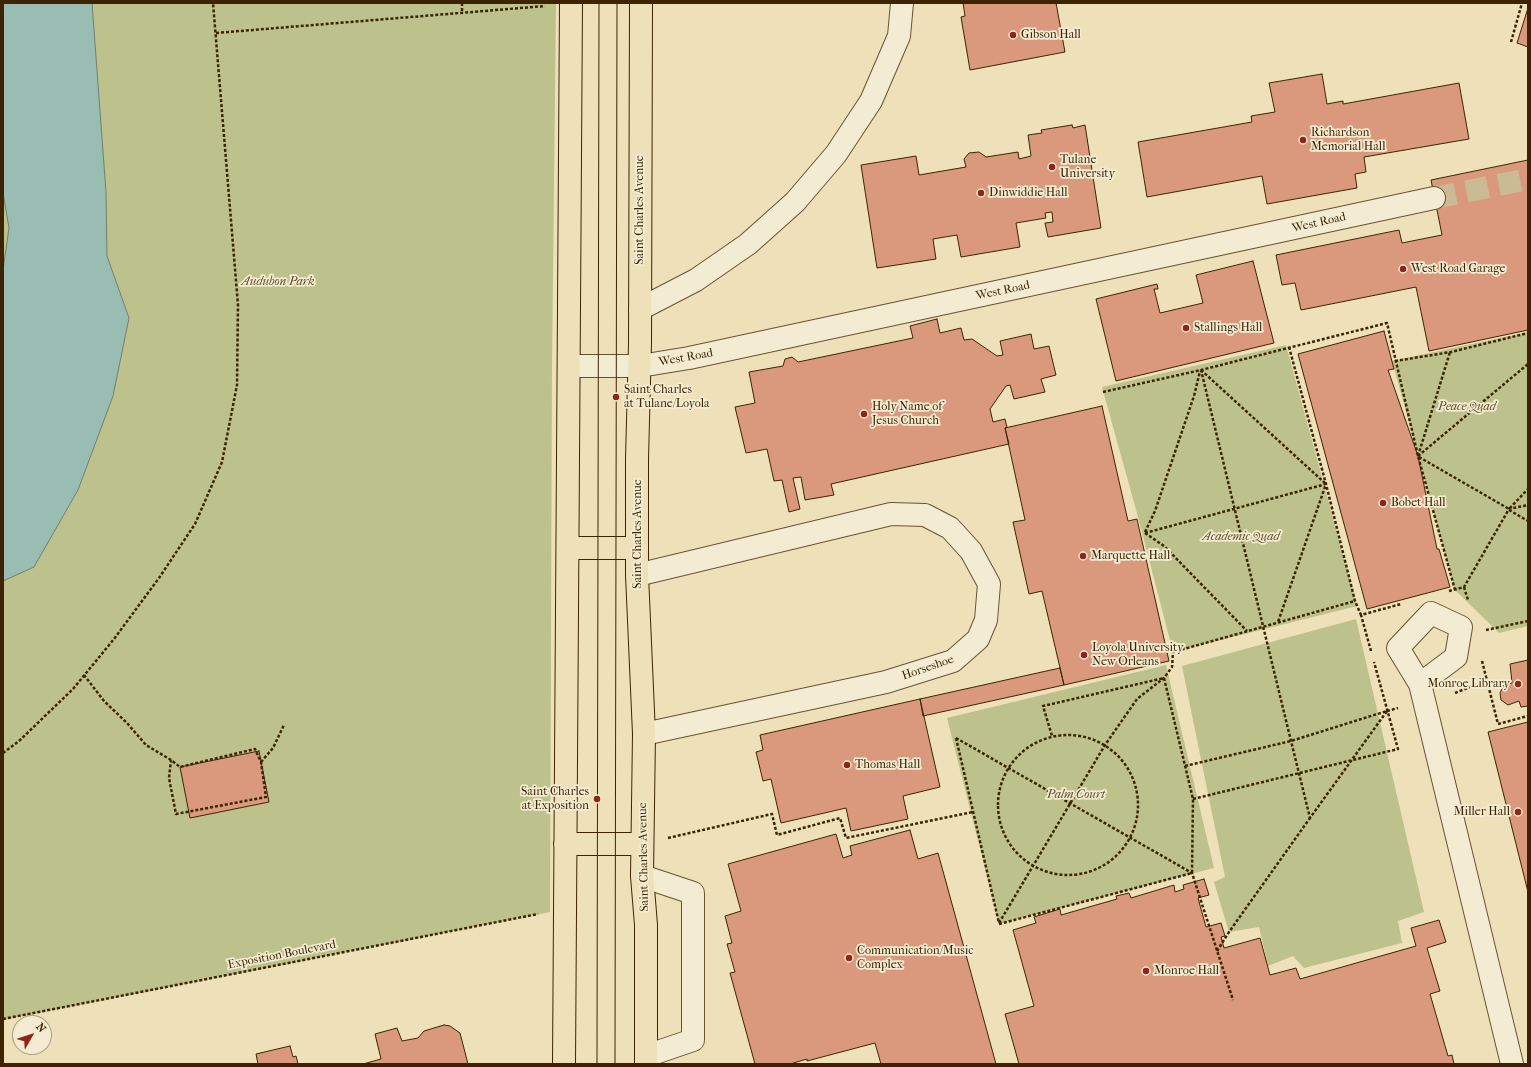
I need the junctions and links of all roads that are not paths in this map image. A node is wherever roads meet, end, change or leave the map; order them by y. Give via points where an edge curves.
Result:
1 (572, 3) edge
2 (641, 3) edge
3 (902, 3) edge
4 (1434, 198) tunnel mouth
5 (640, 309) junction
6 (569, 366) junction
7 (640, 366) junction
8 (568, 548) junction
9 (637, 548) junction
10 (637, 575) junction
11 (1420, 684) dead end
12 (644, 734) junction
13 (565, 844) junction
14 (642, 844) junction
15 (642, 876) junction
16 (646, 1060) edge
17 (564, 1064) edge
18 (1512, 1064) edge

1 - 6 main road
2 - 5 main road, Saint Charles Avenue
3 - 5 lane via 899,36 871,101 836,154 816,178 795,202 748,244 696,280
4 - 7 lane, West Road via 712,353
5 - 7 main road, Saint Charles Avenue
6 - 7 lane, West Road
6 - 8 main road
7 - 9 main road, Saint Charles Avenue
8 - 9 main road
8 - 13 main road
9 - 10 main road, Saint Charles Avenue
10 - 12 main road, Saint Charles Avenue
10 - 12 lane, Horseshoe via 898,514 925,515 950,528 972,551 989,584 986,620 978,639 953,661 886,682
11 - 18 lane
12 - 14 main road, Saint Charles Avenue
13 - 14 main road
13 - 17 main road
14 - 15 main road, Saint Charles Avenue
15 - 16 main road, Saint Charles Avenue via 646,925
15 - 16 lane via 693,893 693,1040

